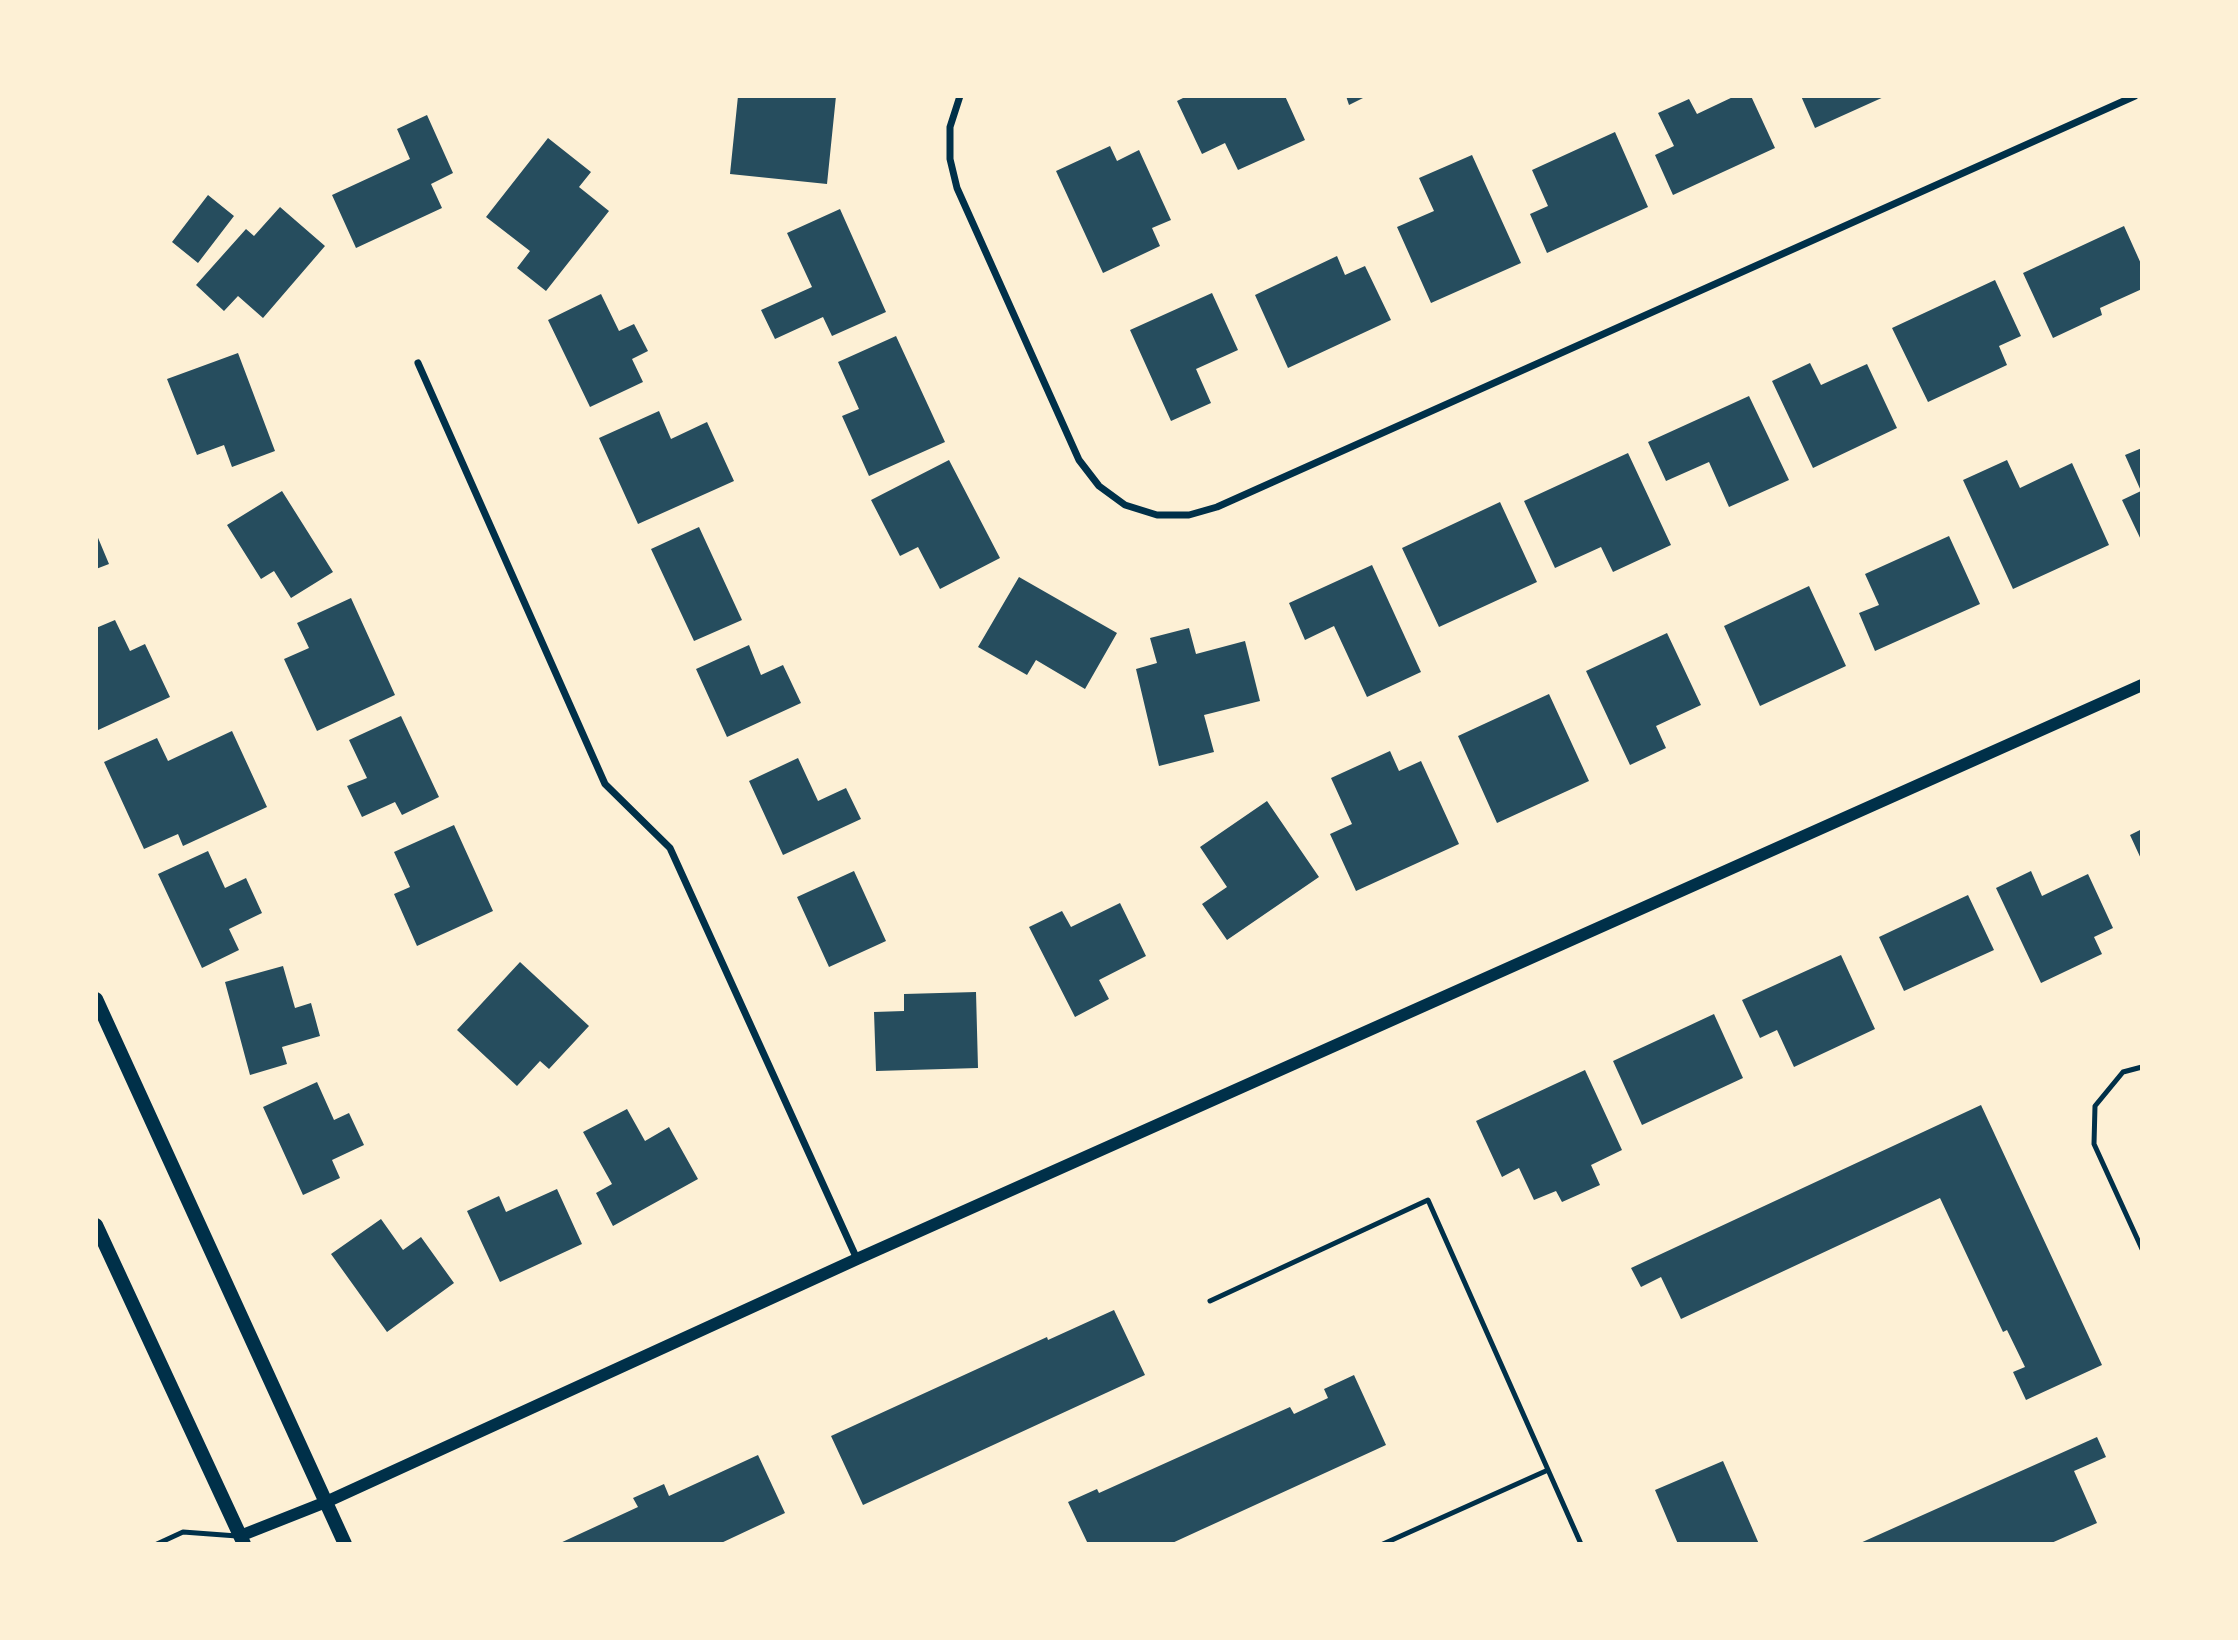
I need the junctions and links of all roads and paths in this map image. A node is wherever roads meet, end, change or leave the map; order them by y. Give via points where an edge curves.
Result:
1 (960, 96) edge
2 (2136, 96) edge
3 (418, 363) dead end
4 (2142, 685) edge
5 (96, 999) edge
6 (2142, 1067) edge
7 (96, 1225) edge
8 (2142, 1248) edge
9 (858, 1259) junction
10 (1210, 1301) dead end
11 (1548, 1470) junction
12 (326, 1502) junction
13 (238, 1541) edge
14 (156, 1544) edge
15 (345, 1544) edge
16 (1383, 1544) edge
17 (1581, 1544) edge

1 - 2 street via 950,127 950,159 957,188 1079,460 1099,486 1125,505 1157,515 1189,515 1217,507
3 - 9 street via 605,784 670,848
4 - 9 street
5 - 12 main road
6 - 8 lane via 2123,1072 2095,1106 2094,1144
7 - 13 main road
9 - 12 street
10 - 11 lane via 1428,1200
11 - 16 lane
11 - 17 lane
12 - 13 street
12 - 15 main road
13 - 14 lane via 183,1532

